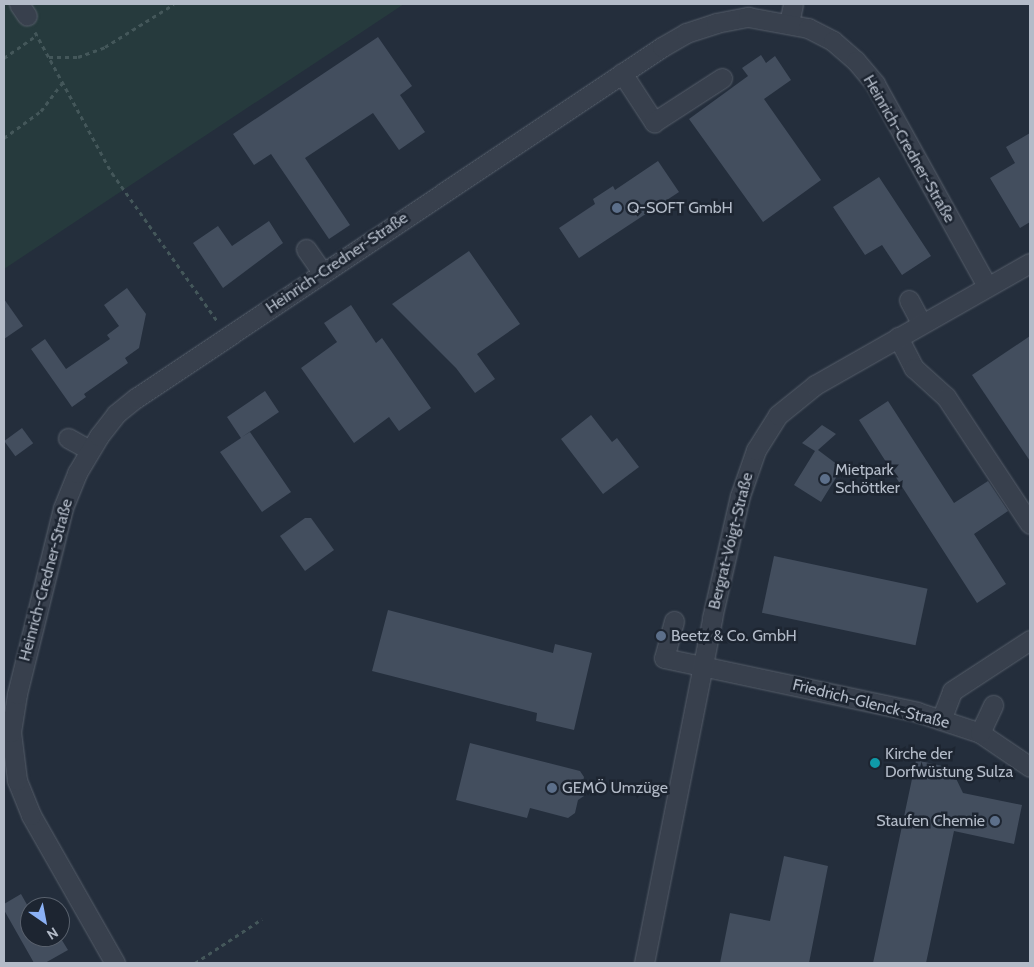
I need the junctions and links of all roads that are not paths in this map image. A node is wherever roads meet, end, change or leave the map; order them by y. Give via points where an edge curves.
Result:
1 (792, 4) edge
2 (789, 23) junction
3 (622, 73) junction
4 (722, 78) dead end
5 (306, 249) dead end
6 (1030, 263) edge
7 (322, 272) junction
8 (987, 286) junction
9 (909, 300) dead end
10 (921, 323) junction
11 (898, 337) junction
12 (68, 438) dead end
13 (90, 450) junction
14 (1030, 524) edge
15 (674, 621) dead end
16 (1030, 640) edge
17 (702, 666) junction
18 (992, 705) dead end
19 (941, 720) junction
20 (980, 733) junction
21 (1030, 767) edge
22 (115, 963) edge
23 (644, 963) edge

1 - 2 street
2 - 3 street, Heinrich-Credner-Straße via 748,17 716,23 686,33
2 - 8 street, Heinrich-Credner-Straße via 808,28 833,42 856,61 875,84
3 - 4 street via 654,122
3 - 7 street, Heinrich-Credner-Straße
5 - 7 street
6 - 8 street, Bergrat-Voigt-Straße
7 - 13 street, Heinrich-Credner-Straße via 136,398 116,414
8 - 10 street, Bergrat-Voigt-Straße
9 - 10 street
10 - 11 street, Bergrat-Voigt-Straße
11 - 14 street via 914,368 946,397
11 - 17 street, Bergrat-Voigt-Straße via 797,397 778,415 756,450 740,496
12 - 13 street
13 - 22 street, Heinrich-Credner-Straße via 63,508 17,694 12,732 17,780 31,815
15 - 17 street, Friedrich-Glenck-Straße via 664,658
16 - 19 street via 952,691
17 - 19 street, Friedrich-Glenck-Straße
17 - 23 street, Bergrat-Voigt-Straße
18 - 20 street
19 - 20 street, Friedrich-Glenck-Straße
20 - 21 street, Friedrich-Glenck-Straße

